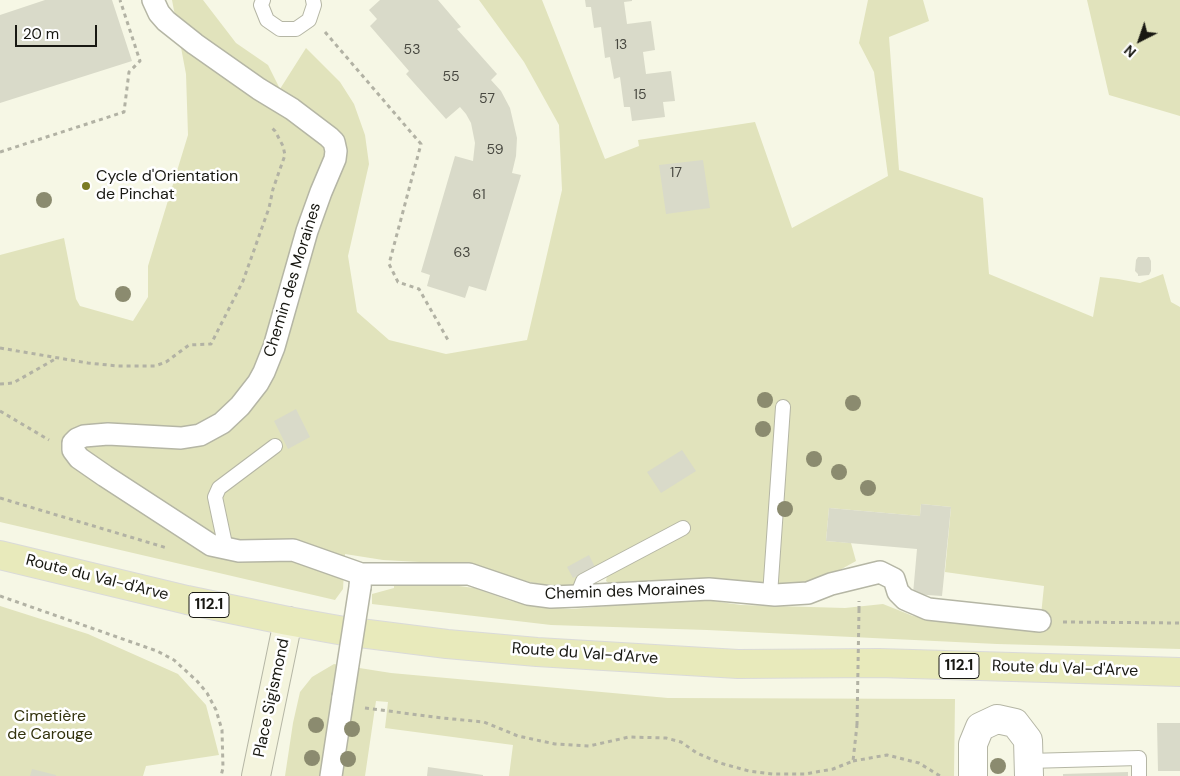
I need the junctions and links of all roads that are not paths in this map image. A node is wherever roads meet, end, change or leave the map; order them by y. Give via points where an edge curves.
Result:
1 (153, 0) edge
2 (263, 0) edge
3 (313, 0) edge
4 (782, 408) dead end
5 (276, 446) dead end
6 (683, 528) dead end
7 (226, 549) junction
8 (0, 555) edge
9 (361, 580) junction
10 (770, 595) junction
11 (577, 596) junction
12 (288, 620) junction
13 (1040, 622) road end
14 (1180, 672) edge
15 (1028, 769) edge
16 (256, 776) edge
17 (331, 776) edge
18 (973, 776) edge
19 (1139, 776) edge

1 - 7 street, Chemin des Moraines via 160,13 182,34 329,136 336,151 307,231 274,347 258,383 240,406 200,435 181,438 108,434 84,436 73,443 73,450 79,458 211,545
2 - 3 lane via 267,20 280,29 296,29 309,20
4 - 10 lane
5 - 7 lane via 219,488 215,497
6 - 11 lane via 583,581
7 - 9 street, Chemin des Moraines via 292,550
8 - 12 main road, Route du Val-d'Arve / 112.1 via 188,600
9 - 11 street, Chemin des Moraines via 469,574 528,594
9 - 17 street, bridge
10 - 11 street, Chemin des Moraines via 709,589
10 - 13 street, Chemin des Moraines via 808,593 880,572 894,579 898,592 905,599 928,609
12 - 14 main road, Route du Val-d'Arve / 112.1 via 344,631 537,652 738,664 879,663
12 - 16 main road, Place Sigismond
15 - 18 street via 1028,740 1015,723 997,718 980,727 973,744
15 - 19 lane via 1139,758

